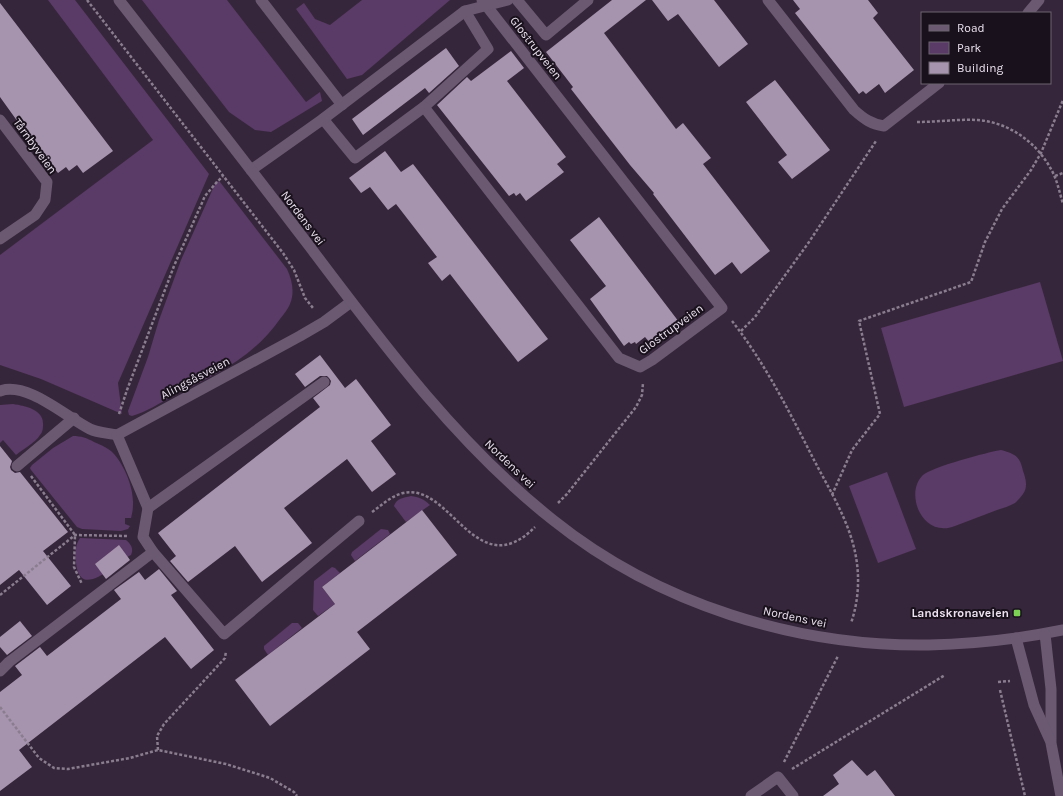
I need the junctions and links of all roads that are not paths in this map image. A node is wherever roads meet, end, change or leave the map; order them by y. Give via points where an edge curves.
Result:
1 (119, 0) edge
2 (261, 0) edge
3 (508, 0) edge
4 (517, 0) edge
5 (588, 0) edge
6 (768, 0) edge
7 (1039, 0) edge
8 (484, 2) edge
9 (465, 11) junction
10 (1029, 12) edge
11 (938, 84) edge
12 (342, 105) junction
13 (424, 107) junction
14 (323, 119) junction
15 (0, 120) edge
16 (251, 170) junction
17 (0, 239) edge
18 (351, 302) junction
19 (324, 382) dead end
20 (0, 391) edge
21 (74, 418) junction
22 (117, 435) junction
23 (20, 464) road end
24 (148, 508) junction
25 (359, 521) dead end
26 (153, 552) junction
27 (1063, 630) edge
28 (1045, 634) junction
29 (1016, 638) junction
30 (0, 671) edge
31 (1051, 743) junction
32 (751, 796) edge
33 (793, 796) edge
34 (1061, 796) edge

1 - 16 street, Nordens vei
2 - 12 street
3 - 8 street, Glostrupveien
4 - 5 street via 546,35
6 - 11 street via 854,110 872,124 888,123
7 - 10 street
8 - 9 street, Glostrupveien
8 - 13 street, Glostrupveien via 722,308 640,367 619,358
9 - 12 street, Glostrupveien
9 - 13 street via 488,49
12 - 14 street, Glostrupveien
13 - 14 street via 355,158
14 - 16 street, Glostrupveien
15 - 17 street, Tårnbyveien via 47,182 45,200 35,215
16 - 18 street, Nordens vei
18 - 22 street, Alingsåsveien via 324,322 286,344
18 - 29 street, Nordens vei via 436,406 526,497 554,521 603,556 661,587 755,621 800,632 861,642 928,645
19 - 24 street
20 - 21 street via 8,388 21,391 42,399
21 - 22 street via 91,429
21 - 23 street
22 - 24 street
24 - 26 street via 143,536
25 - 26 street via 224,634
26 - 30 street
27 - 28 street, Nordens vei
28 - 29 street, Nordens vei
28 - 31 street via 1051,689
29 - 31 street via 1034,705
31 - 34 street
32 - 33 street via 778,777

